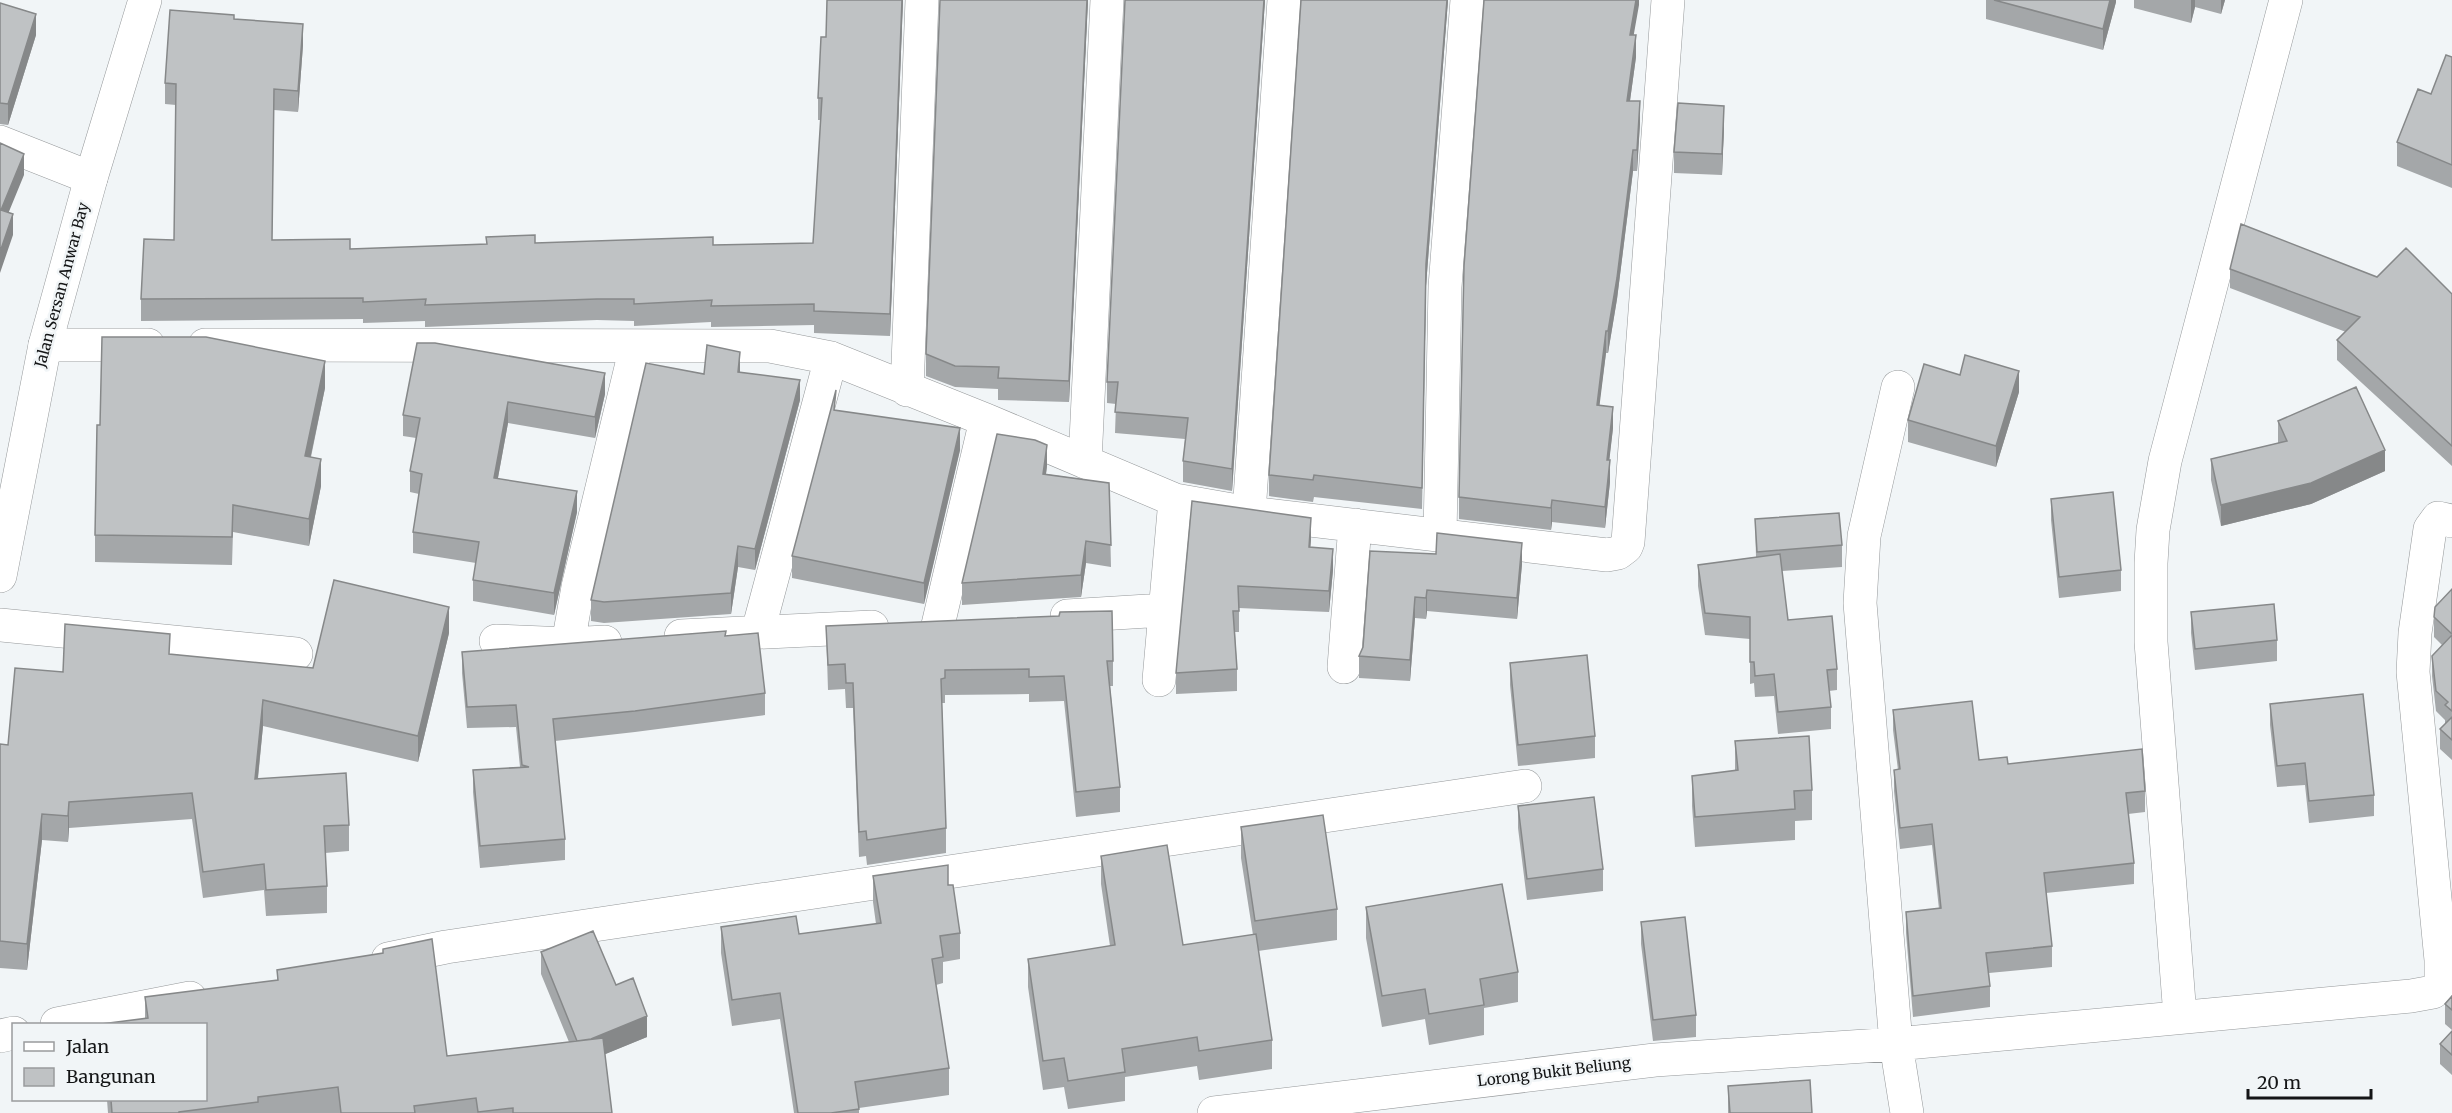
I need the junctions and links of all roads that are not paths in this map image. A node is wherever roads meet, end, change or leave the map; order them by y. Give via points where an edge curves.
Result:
1 (145, 0) edge
2 (922, 0) edge
3 (1107, 0) edge
4 (1284, 0) edge
5 (1467, 0) edge
6 (1668, 0) edge
7 (2286, 0) edge
8 (0, 142) edge
9 (91, 178) junction
10 (45, 345) junction
11 (636, 347) junction
12 (831, 358) junction
13 (1898, 387) dead end
14 (907, 390) junction
15 (986, 420) junction
16 (1085, 462) junction
17 (1175, 500) junction
18 (1249, 513) junction
19 (2452, 521) edge
20 (1355, 525) junction
21 (1440, 536) junction
22 (1, 566) edge
23 (1164, 610) junction
24 (1034, 618) edge
25 (974, 622) edge
26 (0, 625) edge
27 (938, 625) junction
28 (758, 631) junction
29 (496, 641) dead end
30 (568, 644) junction
31 (296, 654) dead end
32 (1344, 667) dead end
33 (1159, 680) dead end
34 (2424, 772) junction
35 (1525, 786) dead end
36 (2452, 797) edge
37 (354, 966) edge
38 (217, 993) edge
39 (2180, 1016) junction
40 (62, 1023) edge
41 (1896, 1044) junction
42 (1214, 1113) edge
43 (1907, 1113) edge

1 - 9 street, Jalan Sersan Anwar Bay
2 - 14 street
3 - 16 street
4 - 18 street
5 - 21 street via 1445,287
6 - 21 street via 1626,547 1618,554 1607,555
7 - 39 street via 2165,460 2153,530 2151,642
8 - 9 street
9 - 10 street, Jalan Sersan Anwar Bay
10 - 11 street
10 - 22 street, Jalan Sersan Anwar Bay
11 - 12 street via 770,346
11 - 30 street
12 - 14 street
12 - 28 street
13 - 41 street via 1864,536 1860,603
14 - 15 street
15 - 16 street
15 - 27 street
16 - 17 street
17 - 18 street
17 - 23 street
18 - 20 street
19 - 34 street via 2438,518 2430,529 2415,633 2413,672
20 - 21 street
20 - 32 street
23 - 24 street
23 - 33 street
25 - 27 street
26 - 31 street
27 - 28 street
28 - 30 street
29 - 30 street
34 - 36 street
34 - 39 street, Lorong Bukit Beliung via 2441,960 2442,977 2437,989 2411,996
35 - 37 street via 446,947
38 - 40 street
39 - 41 street, Lorong Bukit Beliung
41 - 42 street, Lorong Bukit Beliung via 1655,1060
41 - 43 street

